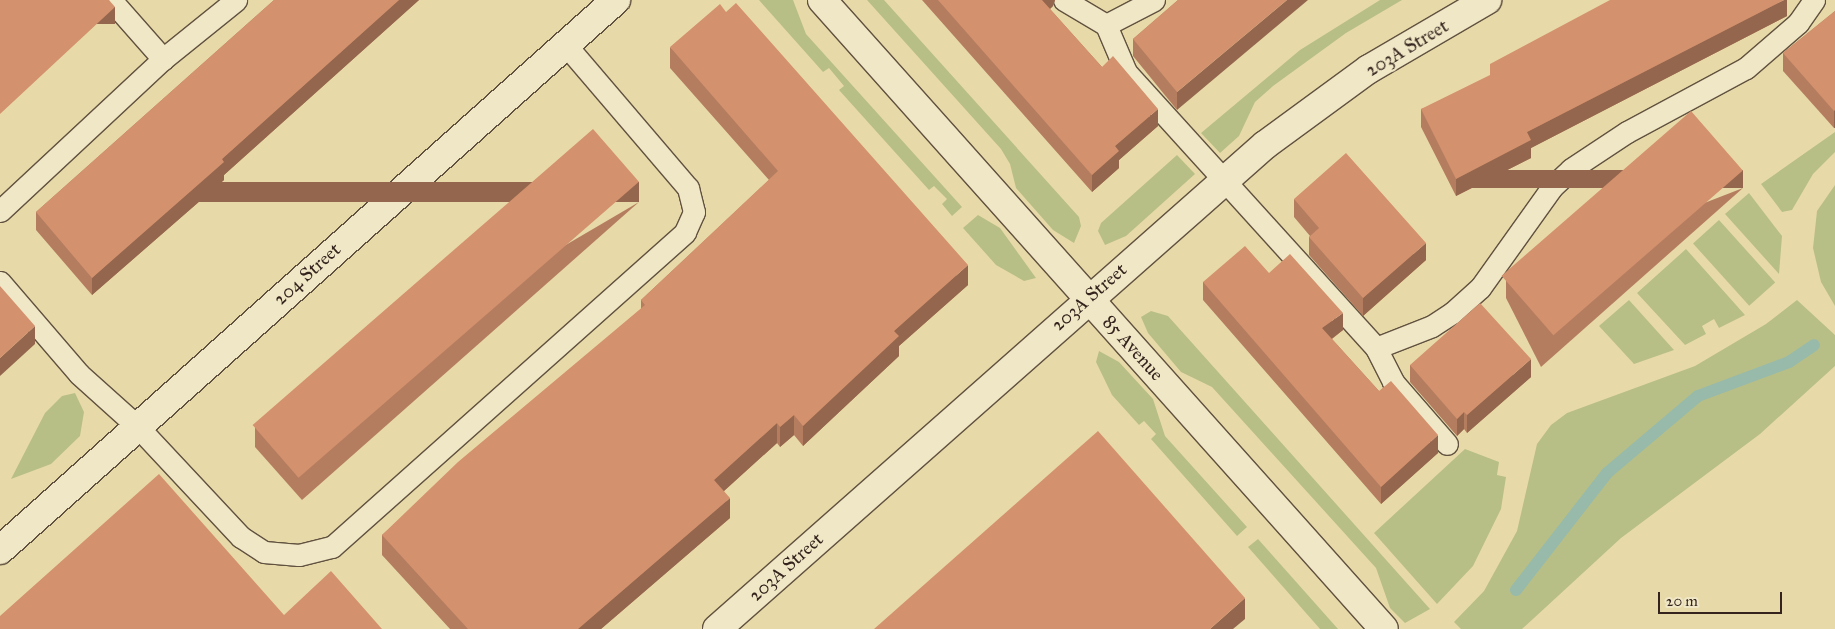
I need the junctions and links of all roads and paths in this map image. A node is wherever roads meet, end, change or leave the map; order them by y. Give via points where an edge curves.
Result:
1 (111, 0) edge
2 (236, 0) edge
3 (616, 0) edge
4 (822, 0) edge
5 (1064, 0) edge
6 (1154, 0) edge
7 (1487, 0) edge
8 (1814, 0) edge
9 (1106, 25) junction
10 (566, 45) junction
11 (163, 59) junction
12 (1223, 182) junction
13 (0, 211) edge
14 (0, 282) edge
15 (1088, 298) junction
16 (1376, 348) junction
17 (137, 426) junction
18 (1447, 444) dead end
19 (0, 550) edge
20 (717, 629) edge
21 (1384, 629) edge

1 - 11 lane
2 - 11 lane
3 - 10 street, 204 Street
4 - 15 street, 85 Avenue
5 - 9 lane
6 - 9 lane
7 - 12 street, 203A Street via 1369,69
8 - 16 lane via 1798,23 1746,68 1627,132 1571,169 1552,188 1480,288 1452,312 1432,326
9 - 12 lane via 1126,72
10 - 17 street, 204 Street
10 - 17 lane via 688,188 694,212 685,232 398,491 332,547 299,555 264,552 241,537
11 - 13 lane
12 - 15 street, 203A Street
12 - 16 lane
14 - 17 lane via 79,374
15 - 20 street, 203A Street
15 - 21 street, 85 Avenue
16 - 18 lane via 1393,382
17 - 19 street, 204 Street

